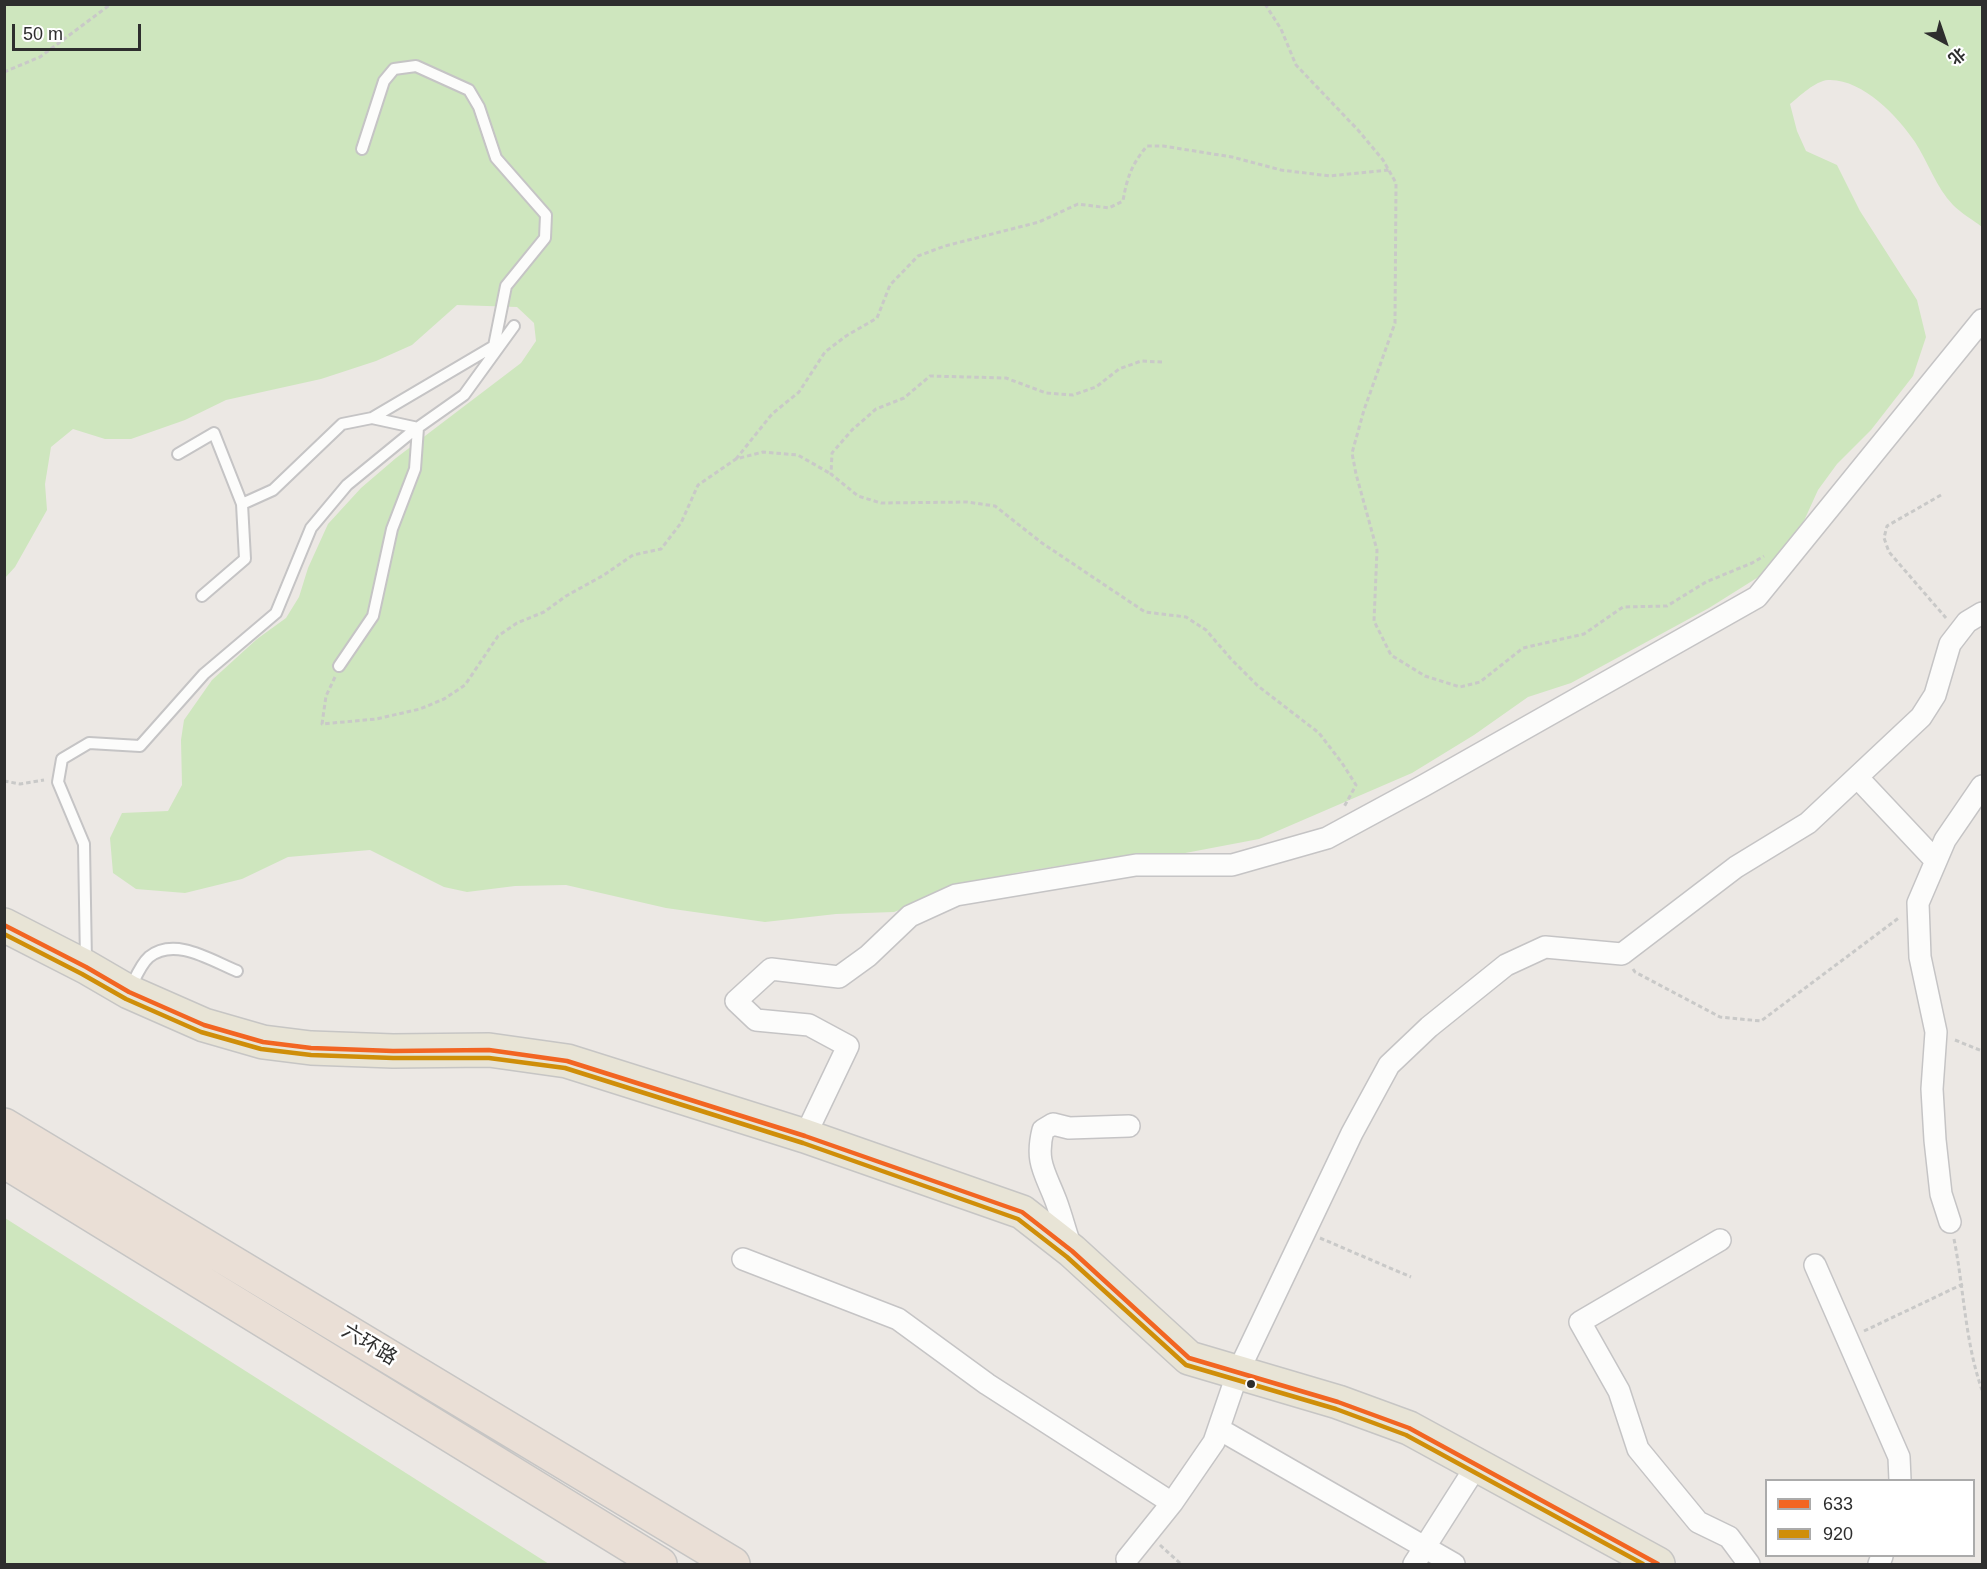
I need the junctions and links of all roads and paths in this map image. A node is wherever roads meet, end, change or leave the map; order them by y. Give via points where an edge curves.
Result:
1 (111, 4) edge
2 (1265, 4) edge
3 (4, 72) edge
4 (362, 149) dead end
5 (1389, 170) junction
6 (1983, 320) edge
7 (514, 326) dead end
8 (1162, 362) dead end
9 (372, 418) junction
10 (418, 428) junction
11 (178, 454) dead end
12 (735, 459) junction
13 (831, 474) junction
14 (1941, 495) dead end
15 (242, 504) junction
16 (1768, 554) dead end
17 (202, 596) dead end
18 (1983, 613) edge
19 (1959, 633) junction
20 (339, 666) joint
21 (59, 777) junction
22 (1857, 777) junction
23 (4, 781) edge
24 (1983, 786) edge
25 (1328, 838) junction
26 (1936, 861) junction
27 (1918, 903) junction
28 (4, 925) edge
29 (1622, 954) junction
30 (86, 967) junction
31 (237, 971) dead end
32 (129, 992) junction
33 (1936, 1032) junction
34 (1983, 1051) edge
35 (4, 1125) edge
36 (1129, 1126) dead end
37 (805, 1136) junction
38 (4, 1161) edge
39 (1950, 1222) joint
40 (1305, 1232) junction
41 (1720, 1240) dead end
42 (1072, 1251) junction
43 (743, 1259) dead end
44 (1815, 1265) dead end
45 (1411, 1277) dead end
46 (1963, 1284) junction
47 (1847, 1338) junction
48 (1238, 1372) junction
49 (1983, 1390) edge
50 (1219, 1429) junction
51 (1477, 1465) junction
52 (1900, 1479) edge
53 (1172, 1503) junction
54 (1148, 1533) junction
55 (1426, 1546) junction
56 (1127, 1558) dead end
57 (660, 1564) edge
58 (733, 1564) edge
59 (1181, 1564) edge
60 (1414, 1564) edge
61 (1454, 1564) edge
62 (1658, 1564) edge
63 (1749, 1564) edge

1 - 3 path via 39,57
2 - 5 path via 1296,65 1358,130
4 - 9 lane via 384,81 394,69 416,66 469,90 479,107 496,158 546,215 545,238 506,286 494,346
5 - 12 path via 1330,176 1147,146 1134,161 1123,201 1109,208 1078,204 1039,222 918,256 891,285 877,318 825,352 799,392 772,414
5 - 16 path via 1396,183 1395,323 1352,453 1377,550 1374,621 1390,655 1425,676 1460,687 1480,682 1523,648 1584,634 1623,607 1667,606 1706,582
6 - 25 street via 1758,597
7 - 10 lane via 464,395
8 - 13 path via 1141,361 1119,369 1096,387 1073,395 1046,393 1006,378 930,376 904,398 876,409 852,430 831,453
9 - 10 lane
9 - 15 lane via 342,424 273,490
10 - 20 lane via 415,469 392,529 373,616
10 - 21 lane via 347,485 310,528 276,613 204,674 140,746 89,743 62,759
11 - 15 lane via 214,433
12 - 13 path via 763,452 798,455
12 - 20 path via 698,485 681,523 661,549 633,555 604,576 498,636 465,685 444,699 376,719 322,724 326,696
13 - 25 path via 858,496 881,503 967,502 995,506 1042,543 1145,612 1186,617 1206,630 1258,686 1319,733 1356,785
14 - 19 path via 1887,526 1884,538 1889,552
15 - 17 lane via 245,559
18 - 19 street via 1967,622
19 - 22 street via 1950,644 1935,695 1921,717
21 - 23 path via 20,784
21 - 30 lane via 84,844
22 - 26 street
22 - 29 street via 1808,823 1736,867
24 - 26 street via 1945,840
25 - 37 street via 1232,865 1136,865 956,895 910,916 839,977 771,969 736,1001 756,1020 809,1025 848,1046
26 - 27 street
27 - 29 path via 1761,1021 1720,1017 1635,972
27 - 33 street via 1920,957
28 - 30 main road
29 - 40 street via 1545,947 1506,965 1429,1027 1389,1065
30 - 32 main road
31 - 32 lane via 181,948 168,949 149,957
32 - 37 main road via 204,1025 263,1042 393,1051 489,1050 567,1061
33 - 34 path
33 - 39 street via 1932,1089 1935,1140 1941,1194
35 - 58 highway, 六环路
36 - 42 street via 1070,1128 1053,1124 1043,1130 1039,1145 1041,1166
37 - 42 main road via 1022,1212
38 - 57 highway, 六环路
39 - 46 path
40 - 45 path
40 - 48 street
41 - 63 street via 1580,1322 1619,1391 1638,1449 1698,1522 1729,1537
42 - 48 main road via 1189,1358
43 - 53 street via 898,1319 987,1384
44 - 47 street
46 - 47 path
46 - 49 path via 1975,1370
47 - 52 street via 1899,1457
48 - 50 street
48 - 51 main road via 1409,1428
50 - 53 street
50 - 55 street
51 - 55 street
51 - 62 main road
53 - 54 street
54 - 56 street
54 - 59 path
55 - 60 street
55 - 61 street

